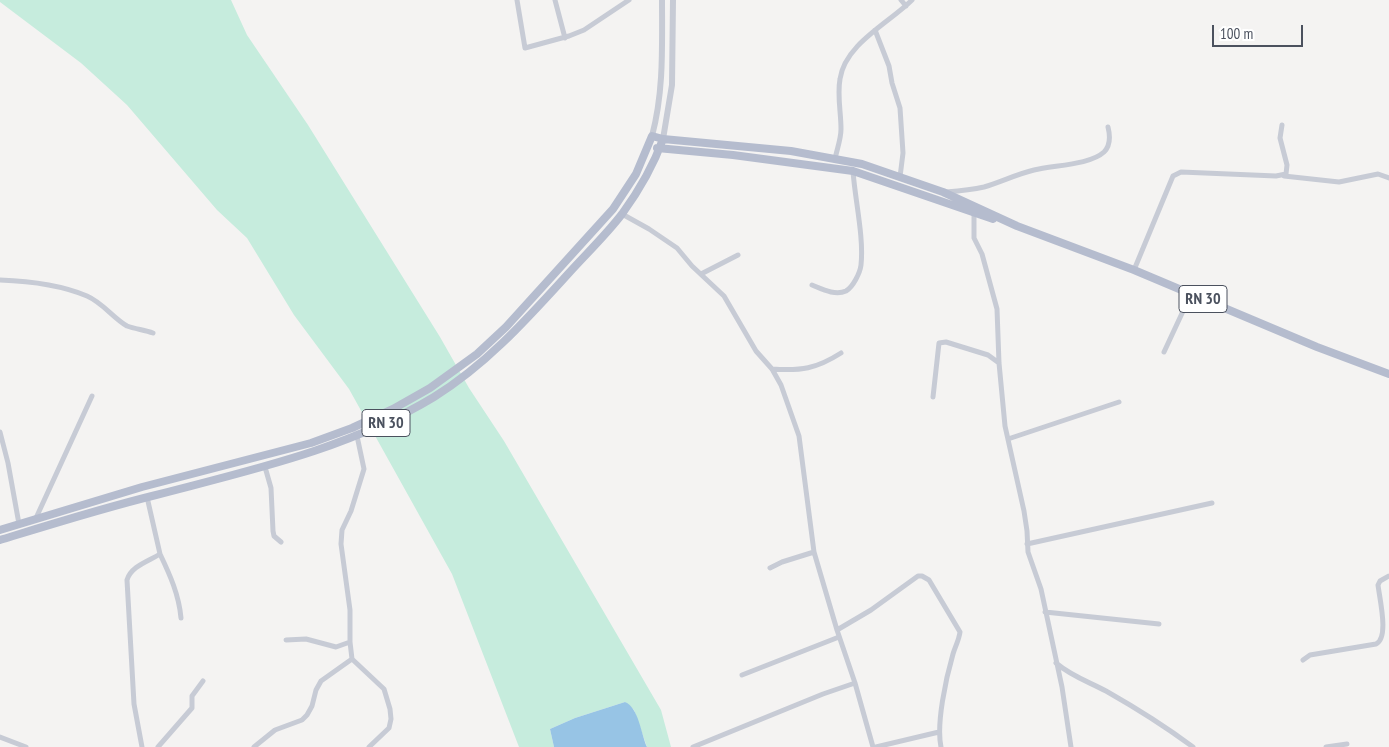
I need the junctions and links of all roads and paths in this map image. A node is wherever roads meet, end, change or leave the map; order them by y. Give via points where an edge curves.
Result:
1 (518, 0) edge
2 (554, 0) edge
3 (629, 0) edge
4 (662, 0) edge
5 (673, 0) edge
6 (901, 0) edge
7 (912, 0) edge
8 (906, 6) junction
9 (875, 30) junction
10 (565, 38) junction
11 (1282, 124) dead end
12 (1108, 127) dead end
13 (652, 136) junction
14 (663, 139) junction
15 (649, 146) junction
16 (659, 148) junction
17 (835, 159) junction
18 (853, 171) junction
19 (1282, 176) junction
20 (900, 177) junction
21 (1389, 178) edge
22 (943, 192) junction
23 (622, 214) junction
24 (974, 214) junction
25 (1017, 226) junction
26 (738, 255) dead end
27 (1134, 270) junction
28 (701, 274) junction
29 (0, 280) edge
30 (812, 285) dead end
31 (1191, 294) junction
32 (153, 333) dead end
33 (998, 347) junction
34 (841, 352) dead end
35 (1164, 352) dead end
36 (988, 355) junction
37 (998, 363) junction
38 (772, 369) junction
39 (1389, 374) edge
40 (92, 396) dead end
41 (933, 397) dead end
42 (1119, 402) dead end
43 (0, 432) edge
44 (356, 436) junction
45 (1008, 439) junction
46 (265, 467) junction
47 (146, 497) junction
48 (1212, 503) dead end
49 (36, 518) junction
50 (19, 524) junction
51 (0, 530) edge
52 (0, 540) edge
53 (282, 542) dead end
54 (1027, 544) junction
55 (814, 552) junction
56 (160, 554) junction
57 (770, 568) dead end
58 (1389, 576) edge
59 (1045, 612) junction
60 (181, 618) dead end
61 (1159, 624) dead end
62 (837, 630) junction
63 (839, 637) junction
64 (286, 640) dead end
65 (350, 642) junction
66 (352, 659) junction
67 (1303, 660) dead end
68 (1056, 662) junction
69 (742, 675) dead end
70 (203, 682) dead end
71 (855, 683) junction
72 (939, 732) junction
73 (0, 737) edge
74 (1347, 744) dead end
75 (26, 747) edge
76 (142, 747) edge
77 (158, 747) edge
78 (254, 747) edge
79 (369, 747) edge
80 (692, 747) edge
81 (874, 747) edge
82 (942, 747) edge
83 (1071, 747) edge
84 (1193, 747) edge
85 (1326, 747) edge

1 - 10 street via 526,48
2 - 10 street
3 - 10 street via 597,23
4 - 13 street via 662,84
5 - 14 street via 672,85
6 - 8 street
7 - 8 street
8 - 9 street
9 - 17 street via 846,62 840,76 841,131
9 - 20 street via 900,108 903,153
11 - 19 street via 1280,138 1288,171
12 - 22 street via 1110,143 1099,156 1035,169 969,190
13 - 14 main road, RN 30
13 - 15 main road, RN 30
14 - 16 main road, RN 30 / RN 30
14 - 17 main road, RN 30 via 791,151
15 - 16 main road, RN 30
15 - 49 main road, RN 30 via 636,174 613,209 538,294 477,354 430,388 352,428 311,443
16 - 18 main road, RN 30
16 - 23 main road, RN 30 / RN 30
17 - 20 main road, RN 30
18 - 24 main road, RN 30
18 - 30 street via 860,232 859,272 845,291 825,291
19 - 21 street via 1339,182 1378,174
19 - 27 street via 1177,173 1172,176
20 - 22 main road, RN 30
22 - 25 main road, RN 30
23 - 28 street via 677,248
23 - 44 main road, RN 30 / RN 30 via 512,334 482,362 436,396
24 - 25 main road, RN 30
24 - 33 street via 974,238 982,254 997,309
25 - 27 main road, RN 30
26 - 28 street
27 - 31 main road, RN 30
28 - 38 street via 724,296 756,351
29 - 32 street via 60,288 87,296 128,326
31 - 35 street
31 - 39 main road, RN 30
33 - 36 street
33 - 37 street
34 - 38 street via 810,368
36 - 37 street
36 - 41 street via 946,342 939,343
37 - 45 street
38 - 55 street via 799,436
40 - 49 street
42 - 45 street
43 - 50 street
44 - 46 main road, RN 30 / RN 30
44 - 65 street via 364,469 342,530 341,544 350,610
45 - 54 street via 1024,511
46 - 47 main road, RN 30 / RN 30
46 - 53 street via 271,488 274,536
47 - 52 main road, RN 30 / RN 30
47 - 56 street
48 - 54 street
49 - 50 main road, RN 30
50 - 51 main road, RN 30
54 - 59 street
55 - 57 street
55 - 62 street
56 - 60 street via 174,585
56 - 76 street via 134,569 127,580 134,704
58 - 67 street via 1378,585 1388,635 1386,640 1310,655
59 - 61 street
59 - 68 street
62 - 63 street
62 - 72 street via 918,576 929,580 960,632
63 - 69 street
63 - 71 street
64 - 65 street via 306,639 336,647
65 - 66 street
66 - 78 street via 321,681 312,706 302,720 275,730
66 - 79 street via 384,689 390,709 389,728
68 - 83 street
68 - 84 street via 1072,675 1154,720
70 - 77 street via 192,696 192,708
71 - 80 street
71 - 81 street
72 - 81 street
72 - 82 street
73 - 75 street
74 - 85 street

